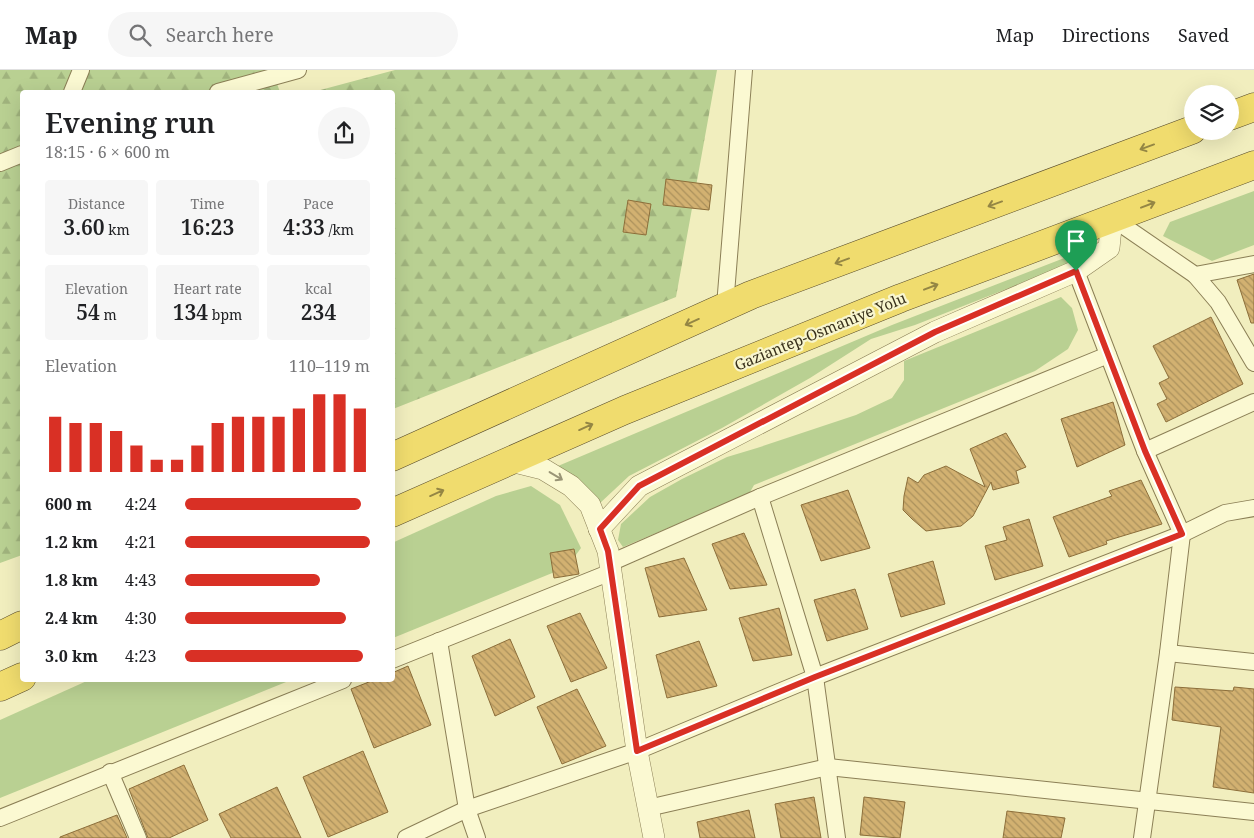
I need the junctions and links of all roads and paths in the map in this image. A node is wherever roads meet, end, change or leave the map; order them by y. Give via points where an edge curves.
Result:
1 (81, 70) edge
2 (298, 70) edge
3 (744, 70) edge
4 (73, 90) edge
5 (225, 90) edge
6 (1254, 107) edge
7 (1239, 113) edge
8 (1184, 133) edge
9 (20, 155) edge
10 (0, 163) edge
11 (1254, 165) edge
12 (1112, 218) junction
13 (1254, 264) edge
14 (1076, 271) junction
15 (1195, 274) junction
16 (725, 306) junction
17 (1108, 355) junction
18 (1254, 363) edge
19 (1254, 402) edge
20 (1145, 451) junction
21 (395, 456) edge
22 (510, 461) junction
23 (760, 497) junction
24 (1254, 508) edge
25 (395, 512) edge
26 (600, 529) junction
27 (1182, 534) junction
28 (610, 567) junction
29 (20, 627) edge
30 (0, 636) edge
31 (439, 641) junction
32 (1168, 653) junction
33 (395, 659) edge
34 (1254, 662) edge
35 (815, 677) junction
36 (20, 678) edge
37 (337, 682) edge
38 (0, 687) edge
39 (637, 751) junction
40 (828, 767) junction
41 (110, 772) junction
42 (1148, 800) junction
43 (648, 808) junction
44 (467, 809) junction
45 (1254, 812) edge
46 (0, 818) edge
47 (138, 838) edge
48 (406, 838) edge
49 (477, 838) edge
50 (654, 838) edge
51 (837, 838) edge
52 (1142, 838) edge

1 - 4 street
2 - 5 street
3 - 16 street
6 - 7 highway
8 -> 16 highway
9 - 10 street
12 -> 11 highway, Gaziantep-Osmaniye Yolu
12 - 14 street via 1109,248
12 - 15 street
22 -> 12 highway, Gaziantep-Osmaniye Yolu via 625,410 901,298
13 - 15 street
14 - 17 street
14 - 26 street via 935,332 639,486
15 - 18 street via 1218,302
16 -> 21 highway
17 - 20 street
17 - 23 street
19 - 20 street
20 - 27 street
25 -> 22 highway, Gaziantep-Osmaniye Yolu
22 -> 26 street via 543,469 571,486 590,504
23 - 28 street
23 - 35 street
24 - 27 street via 1225,513
26 - 28 street
27 - 32 street
27 - 35 street
28 - 31 street
28 - 39 street
29 - 30 highway
31 - 33 street
31 - 44 street
32 - 34 street
32 - 42 street
35 - 39 street
35 - 40 street
36 - 38 highway
37 - 41 street
39 - 43 street
39 - 44 street
40 - 42 street
40 - 43 street
40 - 51 street
41 - 46 street
41 - 47 street
42 - 45 street
42 - 52 street
43 - 50 street
44 - 48 street
44 - 49 street

